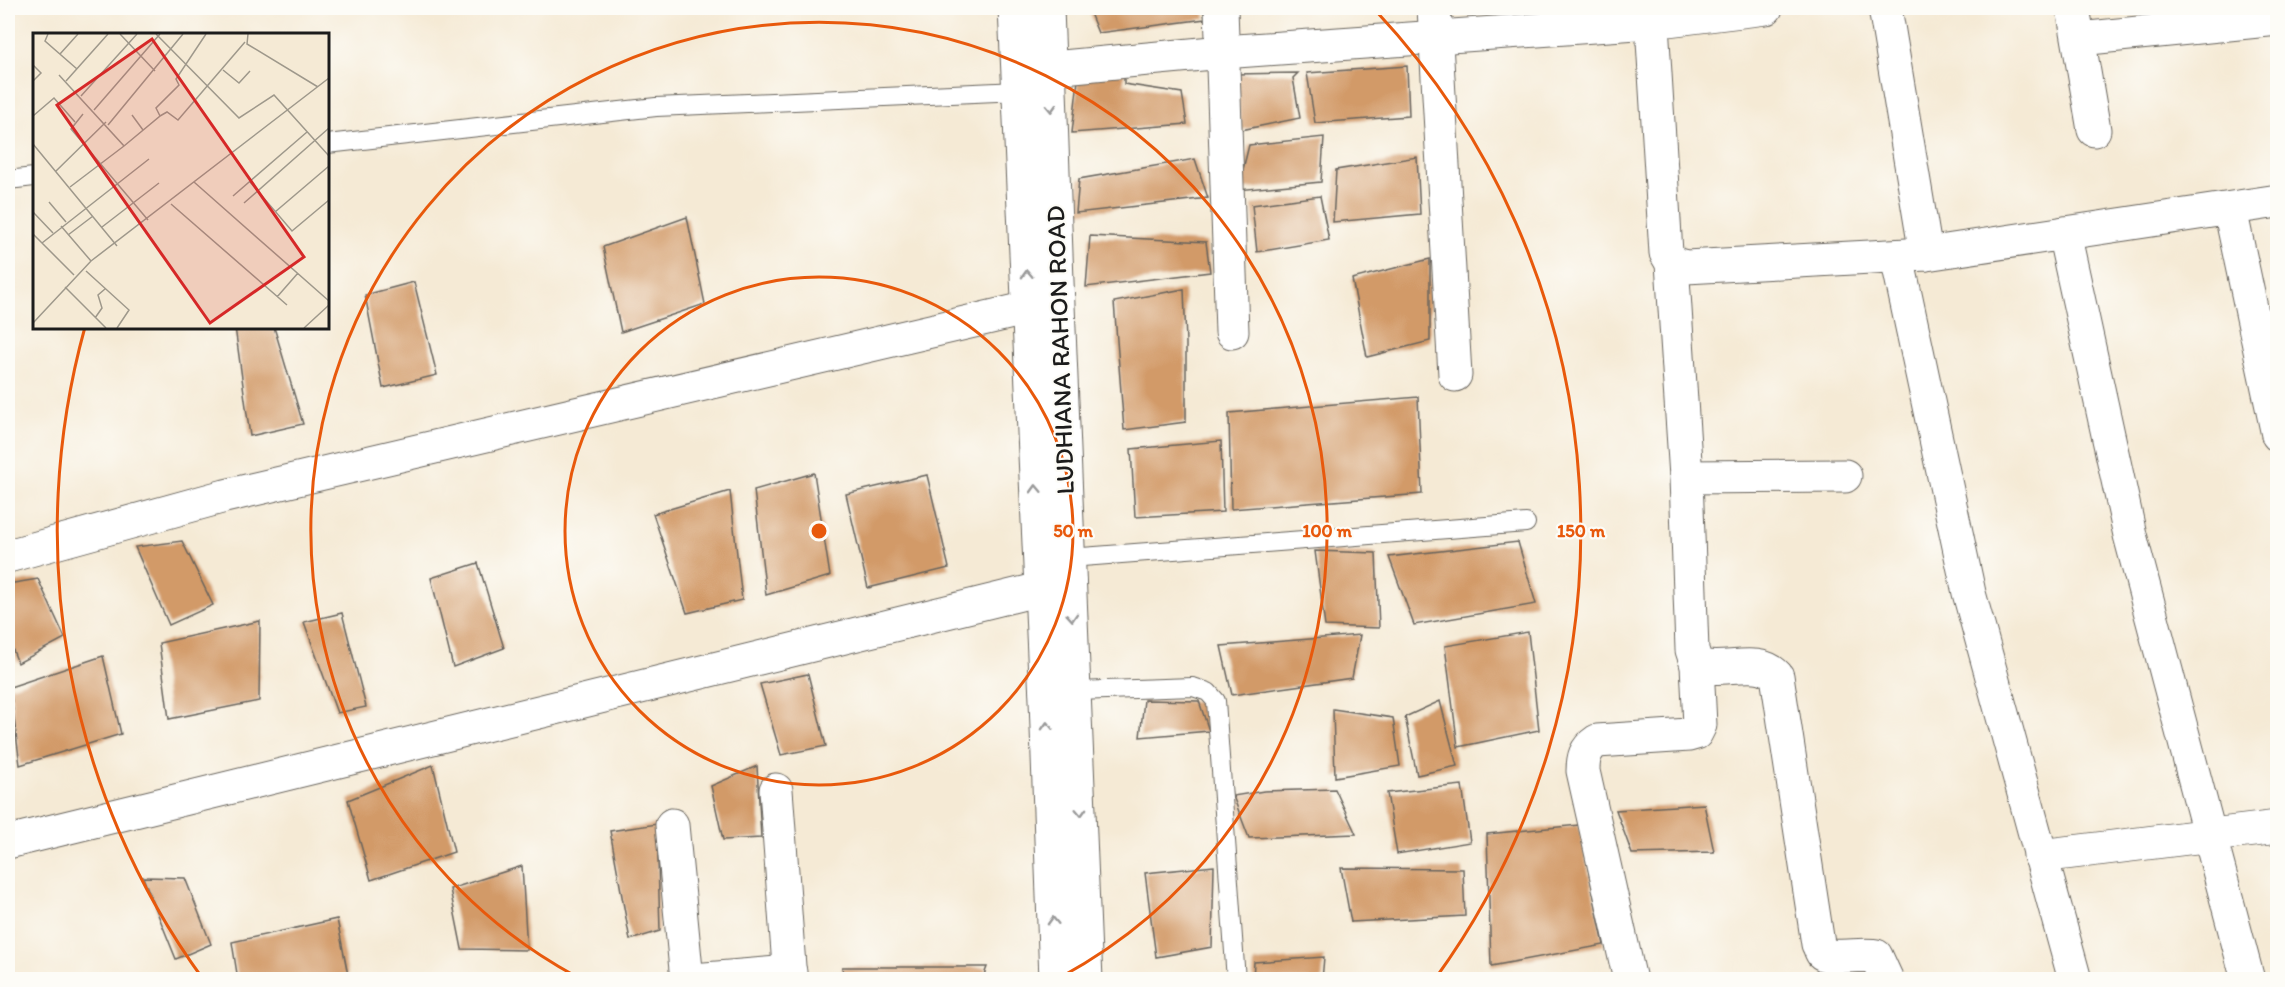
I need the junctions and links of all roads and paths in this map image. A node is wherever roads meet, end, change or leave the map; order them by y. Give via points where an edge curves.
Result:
1 (1016, 8) edge
2 (1047, 8) edge
3 (1221, 8) edge
4 (1766, 8) edge
5 (1885, 8) edge
6 (2073, 8) edge
7 (1651, 15) edge
8 (2277, 19) edge
9 (1434, 22) edge
10 (2079, 39) junction
11 (1223, 51) junction
12 (1029, 77) junction
13 (2094, 130) dead end
14 (328, 144) edge
15 (33, 177) edge
16 (8, 180) edge
17 (2277, 201) edge
18 (2230, 209) junction
19 (2064, 233) junction
20 (1912, 255) junction
21 (1672, 263) junction
22 (1029, 308) junction
23 (1232, 332) dead end
24 (1455, 375) dead end
25 (2277, 435) edge
26 (1845, 476) dead end
27 (1686, 477) junction
28 (1526, 523) dead end
29 (8, 556) edge
30 (1059, 576) junction
31 (1697, 665) junction
32 (1077, 691) junction
33 (776, 790) dead end
34 (672, 825) dead end
35 (2277, 827) edge
36 (2209, 837) junction
37 (8, 842) edge
38 (2040, 856) junction
39 (790, 976) edge
40 (687, 980) edge
41 (693, 980) edge
42 (1056, 980) edge
43 (1086, 980) edge
44 (1236, 980) edge
45 (1630, 980) edge
46 (1887, 980) edge
47 (2075, 980) edge
48 (2248, 980) edge

1 - 12 street, LUDHIANA RAHON ROAD
2 - 12 street, LUDHIANA RAHON ROAD
3 - 11 street
4 - 7 street
5 - 20 street
6 - 10 street
7 - 9 street
7 - 21 street via 1666,253
8 - 10 street
9 - 11 street
9 - 24 street
10 - 13 street
11 - 12 street
11 - 23 street
12 - 14 lane via 656,107
22 -> 12 street, LUDHIANA RAHON ROAD
12 -> 30 street, LUDHIANA RAHON ROAD
15 - 16 lane
17 - 18 street
18 - 19 street
18 - 25 street
19 - 20 street
19 - 36 street via 2130,536
20 - 21 street via 1686,267
20 - 38 street via 1969,593
21 - 27 street
22 - 29 street via 225,496
30 -> 22 street, LUDHIANA RAHON ROAD
26 - 27 street
27 - 31 street via 1692,650
28 - 30 lane
30 -> 32 street, LUDHIANA RAHON ROAD
30 - 37 street
42 -> 30 street, LUDHIANA RAHON ROAD
31 - 45 street via 1700,726 1696,733 1597,741 1583,758
31 - 46 street via 1709,669 1753,666 1771,669 1778,676 1818,944 1827,956 1876,956
32 -> 43 street, LUDHIANA RAHON ROAD
32 - 44 lane via 1193,687 1208,692 1216,701
33 - 39 street
34 - 40 street
35 - 36 street
36 - 38 street
36 - 48 street
38 - 47 street
39 - 41 street

